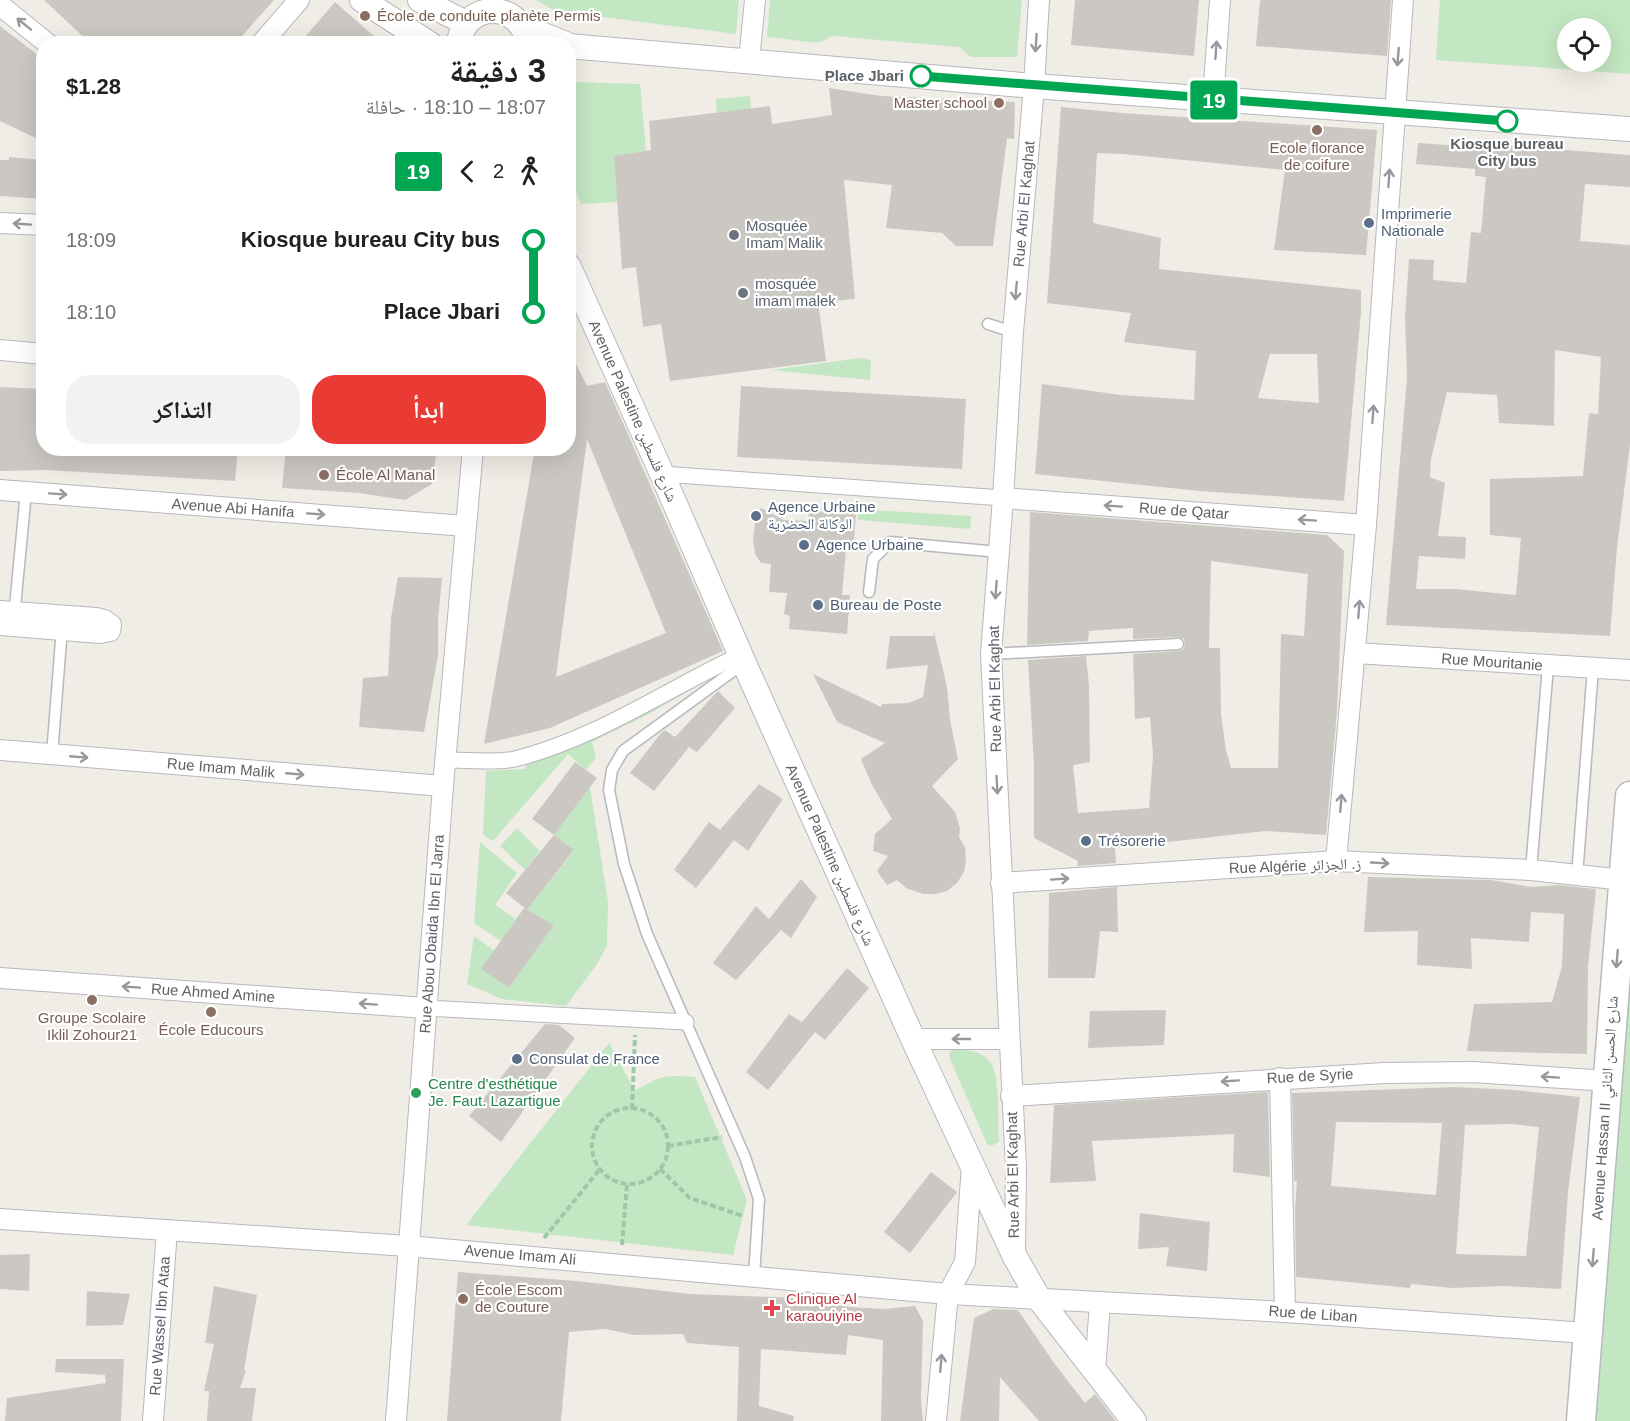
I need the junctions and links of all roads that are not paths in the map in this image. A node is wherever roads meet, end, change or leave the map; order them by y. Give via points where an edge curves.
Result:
1 (299, 0) edge
2 (362, 0) edge
3 (420, 0) edge
4 (755, 0) edge
5 (1039, 0) edge
6 (1220, 0) edge
7 (1403, 0) edge
8 (0, 4) edge
9 (471, 20) edge
10 (515, 21) edge
11 (38, 36) edge
12 (268, 36) edge
13 (417, 36) edge
14 (549, 36) edge
15 (576, 46) edge
16 (749, 61) junction
17 (1034, 86) junction
18 (1213, 99) junction
19 (1394, 113) junction
20 (1630, 129) edge
21 (0, 222) edge
22 (36, 224) edge
23 (576, 283) edge
24 (988, 324) dead end
25 (1013, 332) junction
26 (0, 350) edge
27 (36, 353) edge
28 (472, 456) edge
29 (662, 474) junction
30 (0, 490) edge
31 (26, 492) junction
32 (1003, 498) junction
33 (1366, 525) junction
34 (465, 526) junction
35 (999, 552) junction
36 (869, 592) dead end
37 (7, 618) edge
38 (62, 622) joint
39 (1178, 644) dead end
40 (1355, 653) junction
41 (991, 654) junction
42 (742, 659) junction
43 (1548, 666) junction
44 (1593, 668) junction
45 (1630, 670) edge
46 (0, 750) edge
47 (52, 754) junction
48 (446, 760) junction
49 (443, 786) junction
50 (1630, 796) edge
51 (1336, 861) junction
52 (1531, 870) junction
53 (1577, 876) junction
54 (1624, 880) junction
55 (1002, 883) junction
56 (0, 978) edge
57 (426, 1008) junction
58 (686, 1022) junction
59 (1009, 1039) junction
60 (914, 1040) junction
61 (1280, 1078) junction
62 (1609, 1081) junction
63 (1011, 1096) junction
64 (972, 1164) junction
65 (0, 1220) edge
66 (167, 1230) junction
67 (408, 1246) junction
68 (1015, 1257) junction
69 (754, 1276) junction
70 (948, 1294) junction
71 (1039, 1299) junction
72 (1100, 1303) junction
73 (1285, 1312) junction
74 (1587, 1334) junction
75 (1095, 1371) junction
76 (153, 1421) edge
77 (396, 1421) edge
78 (936, 1421) edge
79 (1134, 1421) edge
80 (1581, 1421) edge

1 - 12 street
2 - 13 street
3 - 9 street
4 - 16 street
5 -> 17 street, Rue Arbi El Kaghat
18 -> 6 street
7 -> 19 street
11 -> 8 street
9 - 10 street via 486,11 497,10
10 - 14 street
15 - 16 street
16 - 17 street
17 - 18 street
17 -> 25 street, Rue Arbi El Kaghat
18 - 19 street
19 - 20 street
33 -> 19 street
22 -> 21 street
23 - 29 street, Avenue Palestine شارع فلسطين
24 - 25 lane
25 - 32 street, Rue Arbi El Kaghat
26 - 27 street
28 - 34 street, Rue Abou Obaida Ibn El Jarra
29 - 32 street
29 - 42 street, Avenue Palestine شارع فلسطين
30 - 31 street, Avenue Abi Hanifa
31 -> 34 street, Avenue Abi Hanifa
31 - 37 lane
33 -> 32 street, Rue de Qatar
32 - 35 street, Rue Arbi El Kaghat
40 -> 33 street
34 - 48 street, Rue Abou Obaida Ibn El Jarra
35 - 36 lane via 890,542 873,559
35 -> 41 street, Rue Arbi El Kaghat
37 - 38 street
38 - 47 lane
39 - 41 lane
40 - 43 street, Rue Mouritanie
51 -> 40 street
41 -> 55 street, Rue Arbi El Kaghat
42 - 48 street via 554,747 513,760
42 - 58 lane via 623,751 612,770 609,790 624,864 647,934
42 - 60 street, Avenue Palestine شارع فلسطين
43 - 44 street, Rue Mouritanie
43 - 52 lane
44 - 45 street, Rue Mouritanie
44 - 53 lane
46 - 47 street, Rue Imam Malik
47 -> 49 street, Rue Imam Malik
48 - 49 street, Rue Abou Obaida Ibn El Jarra
49 - 57 street, Rue Abou Obaida Ibn El Jarra
50 - 54 main road, Avenue Hassan II شارع الحسن الثاني
51 -> 52 street, Rue Algérie ز. الجزائر
55 -> 51 street, Rue Algérie ز. الجزائر
52 - 53 street, Rue Algérie ز. الجزائر
53 - 54 street, Rue Algérie ز. الجزائر
54 -> 62 main road, Avenue Hassan II شارع الحسن الثاني
55 - 59 street, Rue Arbi El Kaghat
57 -> 56 street, Rue Ahmed Amine
57 - 58 street
57 - 67 street, Rue Abou Obaida Ibn El Jarra
58 - 69 lane via 759,1199
59 -> 60 street
59 - 63 street, Rue Arbi El Kaghat
60 - 64 street, Avenue Palestine شارع فلسطين
62 -> 61 street, Rue de Syrie via 1472,1072
61 -> 63 street, Rue de Syrie
61 - 73 street
62 -> 74 main road, Avenue Hassan II شارع الحسن الثاني
63 - 68 street, Rue Arbi El Kaghat via 1016,1167
64 - 68 street, Avenue Palestine شارع فلسطين
64 - 70 street via 965,1262
65 - 66 street, Avenue Imam Ali
66 - 67 street, Avenue Imam Ali
66 - 76 street, Rue Wassel Ibn Ataa
67 - 69 street, Avenue Imam Ali
67 - 77 street, Rue Abou Obaida Ibn El Jarra
68 - 71 street, Avenue Palestine شارع فلسطين
69 - 70 street, Avenue Imam Ali
70 - 71 street, Avenue Imam Ali
78 -> 70 street
71 - 72 street, Rue de Liban
71 - 75 street, Avenue Palestine شارع فلسطين
72 - 73 street, Rue de Liban
72 - 75 street
73 - 74 street, Rue de Liban
74 - 80 main road, Avenue Hassan II شارع الحسن الثاني
75 - 79 street, Avenue Palestine شارع فلسطين

